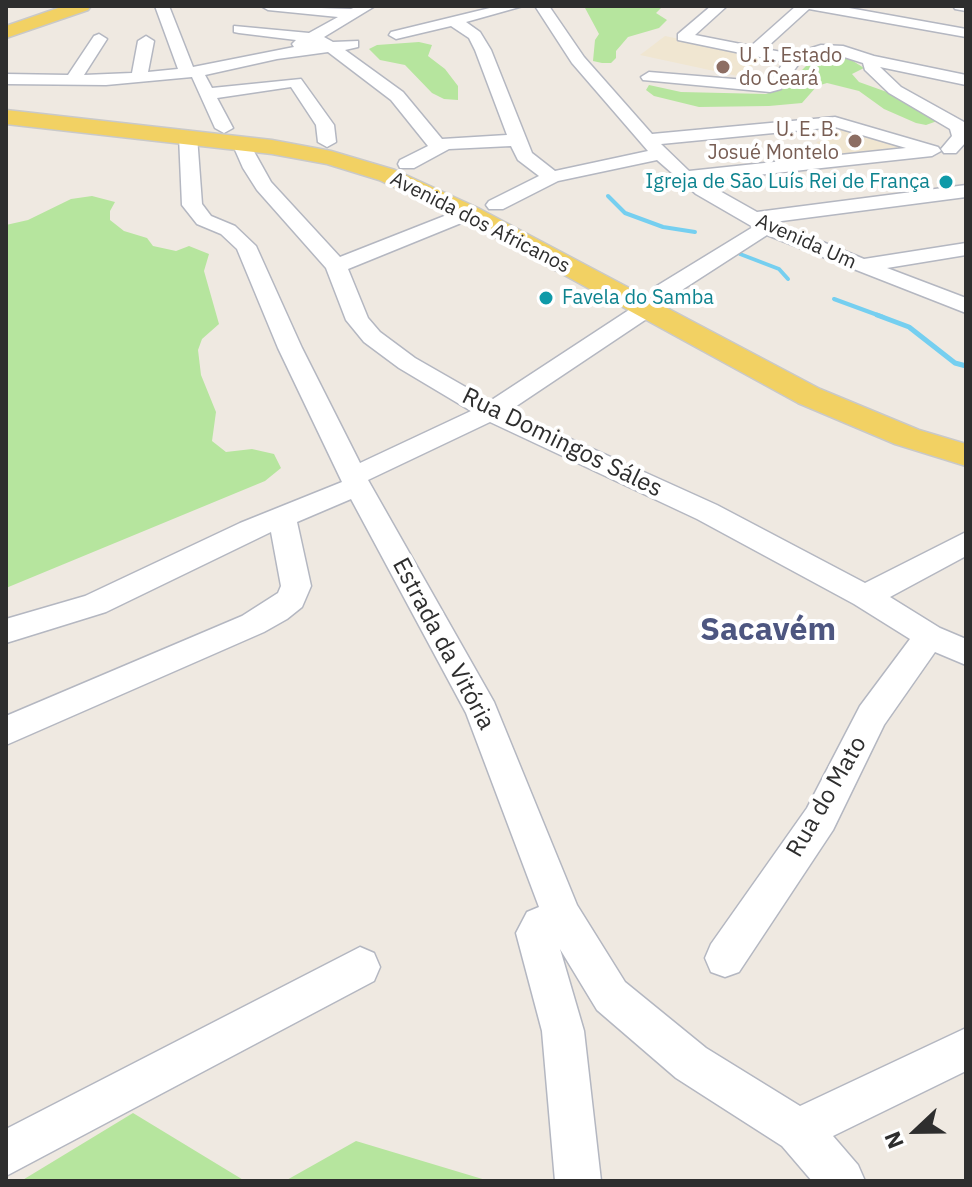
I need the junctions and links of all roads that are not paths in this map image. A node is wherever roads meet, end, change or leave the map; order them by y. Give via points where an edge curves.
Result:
1 (46, 6) edge
2 (82, 6) edge
3 (162, 6) edge
4 (267, 6) edge
5 (368, 6) edge
6 (516, 6) edge
7 (542, 6) edge
8 (720, 6) edge
9 (804, 6) edge
10 (820, 6) edge
11 (354, 14) junction
12 (6, 17) edge
13 (455, 22) junction
14 (966, 23) edge
15 (6, 32) edge
16 (966, 33) edge
17 (858, 34) junction
18 (396, 35) dead end
19 (945, 35) junction
20 (315, 38) junction
21 (99, 39) dead end
22 (146, 41) dead end
23 (353, 44) dead end
24 (333, 48) junction
25 (754, 51) junction
26 (276, 54) junction
27 (794, 59) junction
28 (870, 60) junction
29 (193, 75) junction
30 (649, 77) dead end
31 (139, 78) junction
32 (6, 79) edge
33 (73, 80) junction
34 (966, 80) edge
35 (208, 94) junction
36 (6, 103) edge
37 (6, 117) edge
38 (239, 134) junction
39 (188, 136) junction
40 (515, 140) junction
41 (327, 142) junction
42 (438, 146) junction
43 (653, 147) junction
44 (947, 154) junction
45 (407, 164) junction
46 (552, 177) junction
47 (685, 177) junction
48 (966, 191) edge
49 (496, 205) junction
50 (469, 213) junction
51 (759, 223) junction
52 (966, 249) edge
53 (935, 254) junction
54 (966, 265) edge
55 (336, 266) junction
56 (859, 266) junction
57 (654, 300) junction
58 (966, 306) edge
59 (490, 412) junction
60 (966, 432) edge
61 (966, 455) edge
62 (355, 482) junction
63 (282, 516) junction
64 (966, 542) edge
65 (865, 596) junction
66 (6, 631) edge
67 (929, 636) junction
68 (966, 653) edge
69 (6, 731) edge
70 (562, 916) junction
71 (725, 958) dead end
72 (360, 967) dead end
73 (966, 1049) edge
74 (798, 1130) junction
75 (6, 1153) edge
76 (578, 1181) edge
77 (842, 1181) edge

1 - 12 main road
2 - 15 main road
3 - 29 street
4 - 11 street
4 - 20 street via 239,29
5 - 11 street
6 - 13 street
7 - 43 street, Avenida Um via 578,60
8 - 25 street via 683,35
9 - 25 street
10 - 17 street
11 - 20 street
13 - 18 street
13 - 40 street via 475,35
14 - 19 street
16 - 19 street
17 - 19 street
17 - 27 street
17 - 28 street
20 - 24 street
20 - 26 street
21 - 33 street
22 - 31 street
23 - 24 street
24 - 26 street
24 - 42 street via 397,96
25 - 27 street
26 - 29 street
27 - 30 street via 770,87
28 - 34 street via 922,65
28 - 44 street via 895,90 958,126 961,137
29 - 31 street
29 - 35 street
31 - 33 street
32 - 33 street
35 - 38 street
35 - 41 street via 295,82 325,125
36 - 38 main road, Avenida dos Africanos
37 - 39 main road, Avenida dos Africanos
38 - 39 main road, Avenida dos Africanos
38 - 41 main road, Avenida dos Africanos
38 - 50 main road, Avenida dos Africanos via 362,167
38 - 55 street, Rua Domingos Sáles via 264,186
39 - 62 street, Estrada da Vitória via 192,205 204,220 228,230 246,246
40 - 42 street
40 - 46 street via 528,162
41 - 45 main road, Avenida dos Africanos
42 - 45 street
43 - 44 street via 835,122
43 - 46 street
43 - 47 street, Avenida Um
44 - 47 street
45 - 49 main road, Avenida dos Africanos
46 - 49 street
47 - 51 street, Avenida Um
48 - 51 street
49 - 57 main road, Avenida dos Africanos
50 - 55 street
50 - 57 main road, Avenida dos Africanos
51 - 56 street, Avenida Um
51 - 57 street
52 - 53 street
53 - 54 street
53 - 56 street
55 - 59 street, Rua Domingos Sáles via 357,320 372,337
56 - 58 street, Avenida Um
57 - 59 street
57 - 60 main road, Avenida dos Africanos via 866,398
57 - 61 main road, Avenida dos Africanos via 809,396
59 - 62 street
59 - 65 street, Rua Domingos Sáles via 707,512
62 - 63 street
62 - 70 street, Estrada da Vitória via 482,712
63 - 66 street via 95,604
63 - 69 street via 296,586 291,599 276,611
64 - 65 street
65 - 67 street, Rua Domingos Sáles
67 - 68 street, Rua Domingos Sáles
67 - 71 street, Rua do Mato via 872,716 820,819
70 - 74 street, Estrada da Vitória via 611,996 691,1063
70 - 76 street via 536,933 563,1031
72 - 75 street
73 - 74 street
74 - 77 street, Estrada da Vitória

